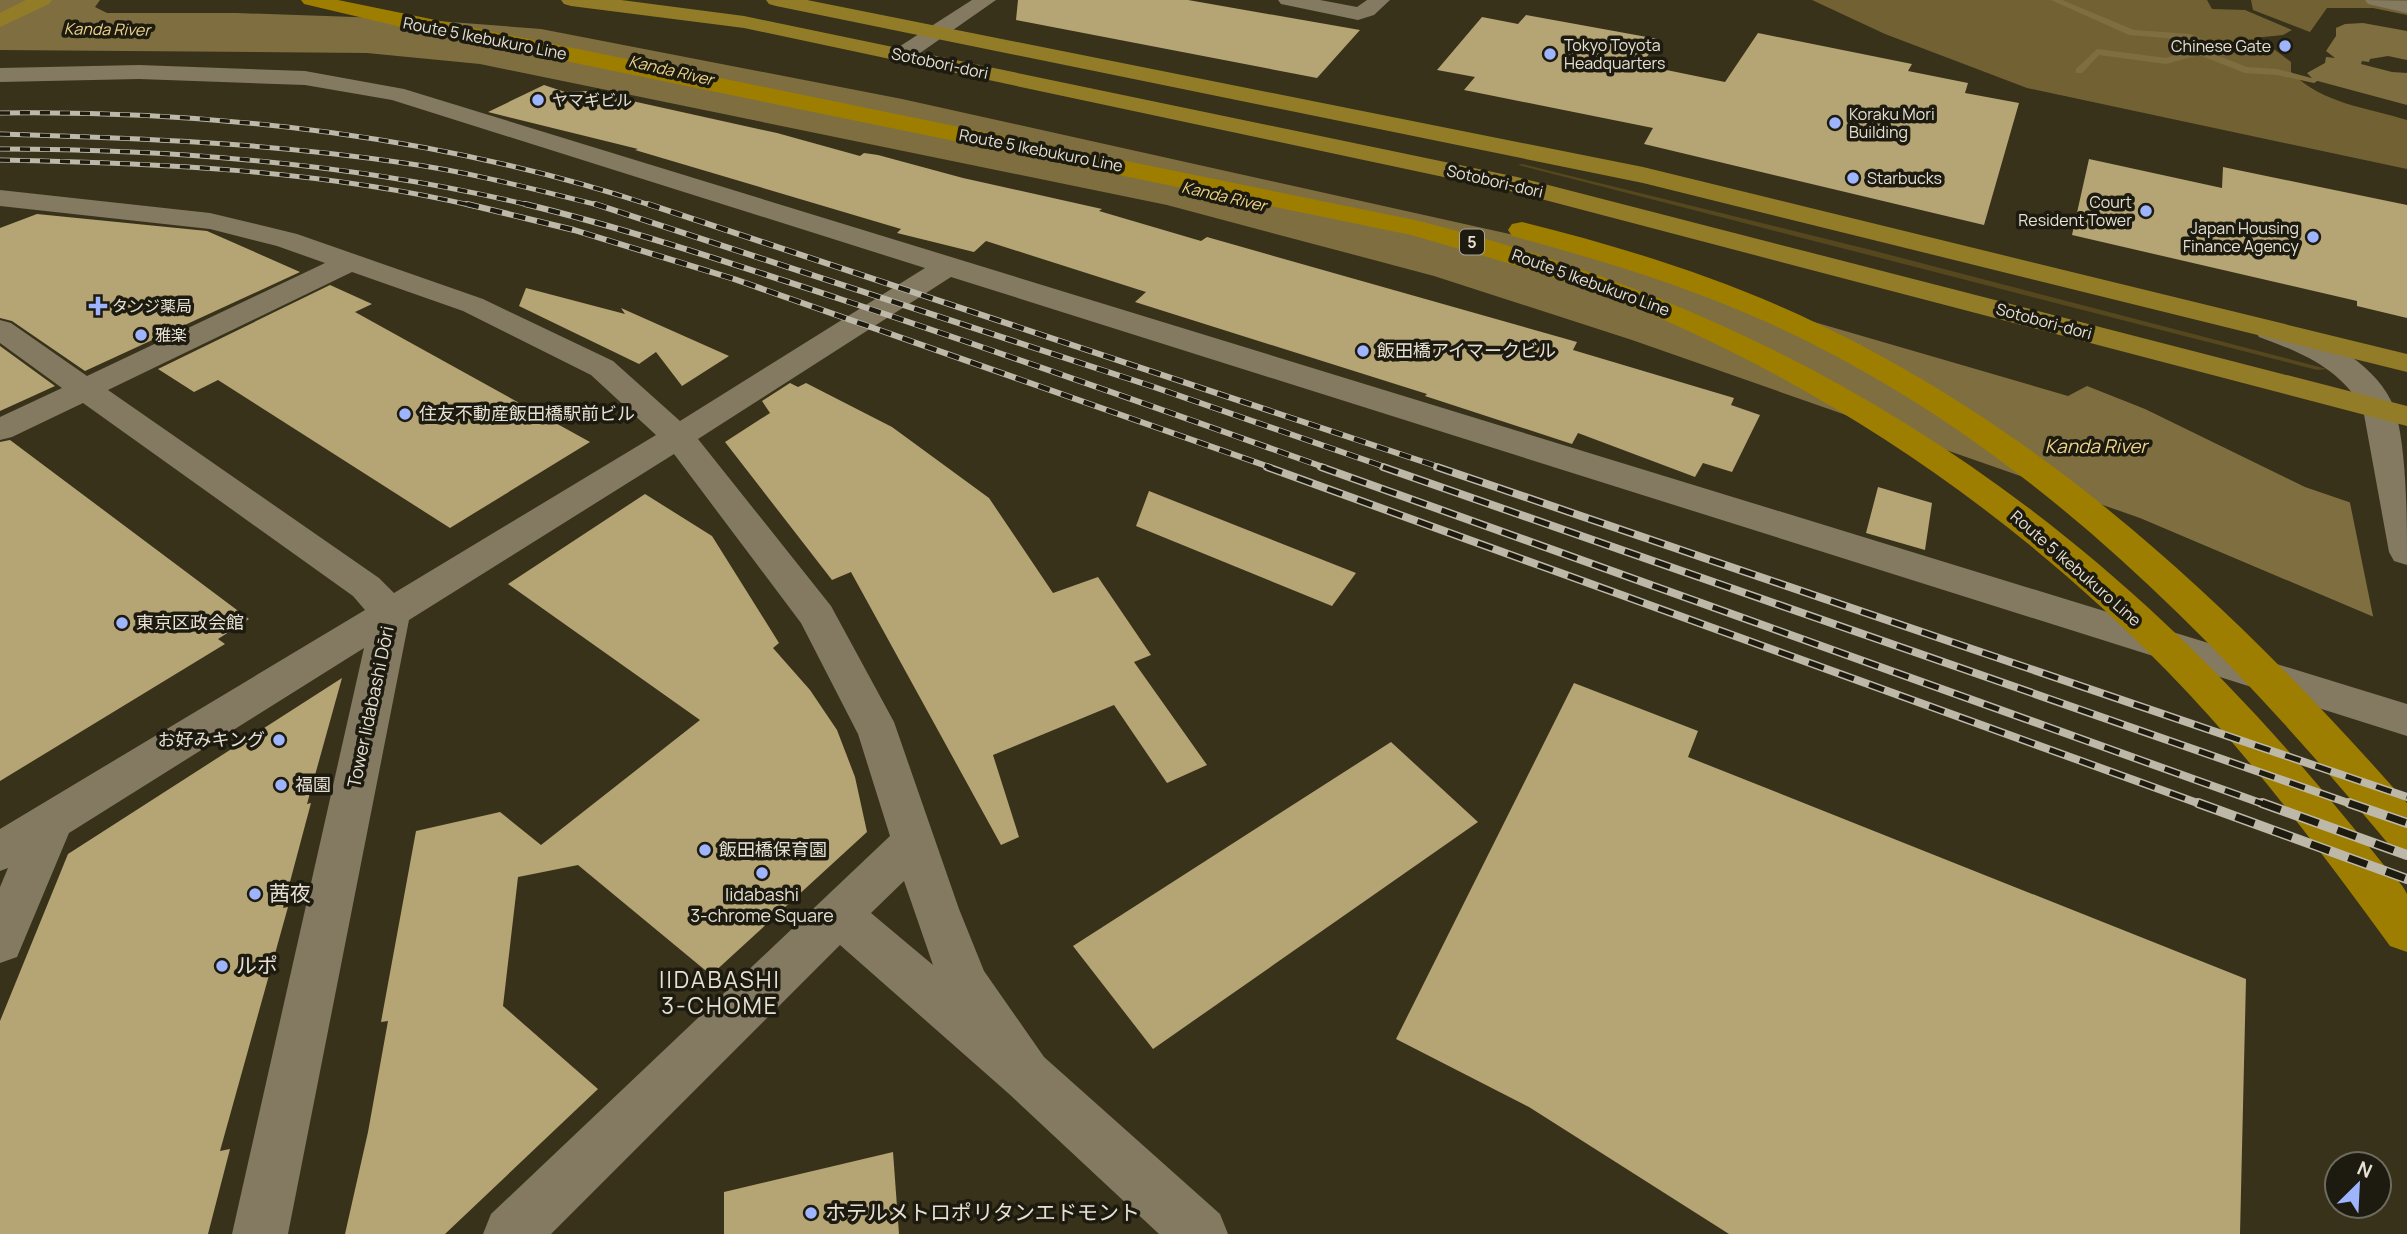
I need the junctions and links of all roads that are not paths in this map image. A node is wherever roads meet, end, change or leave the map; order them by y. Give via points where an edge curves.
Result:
1 (41, 0) edge
2 (312, 0) edge
3 (399, 0) edge
4 (571, 0) edge
5 (776, 0) edge
6 (986, 0) edge
7 (1288, 0) edge
8 (1380, 0) edge
9 (2375, 0) edge
10 (2407, 7) edge
11 (0, 22) edge
12 (938, 31) junction
13 (902, 55) junction
14 (0, 75) edge
15 (1490, 143) junction
16 (1468, 174) junction
17 (0, 198) edge
18 (350, 262) junction
19 (948, 266) junction
20 (2260, 328) junction
21 (0, 329) edge
22 (2407, 363) edge
23 (88, 389) junction
24 (2393, 412) edge
25 (0, 430) edge
26 (678, 437) junction
27 (2407, 552) edge
28 (391, 614) junction
29 (2407, 720) edge
30 (52, 820) junction
31 (2407, 834) edge
32 (914, 841) junction
33 (0, 852) edge
34 (838, 914) junction
35 (2407, 931) edge
36 (0, 942) edge
37 (1026, 1075) junction
38 (260, 1234) edge
39 (510, 1234) edge
40 (1200, 1234) edge

1 - 11 main road
2 - 35 highway, Route 5 Ikebukuro Line / 5 via 1426,231 1567,270 1708,327 1803,374 1908,436 1992,496 2091,578 2194,674 2306,802
3 - 31 highway, Route 5 Ikebukuro Line / 5 via 1490,222 1632,262 1765,311 1942,404 2100,517 2256,662
4 - 13 main road, Sotobori-dori via 744,22
5 - 12 main road, Sotobori-dori
6 - 12 street
7 - 8 street via 1359,14
9 - 10 street
12 - 13 street
12 - 15 main road, Sotobori-dori
13 - 16 main road, Sotobori-dori
14 - 19 street via 139,72 305,78 368,88
15 - 16 main road
15 - 20 main road, Sotobori-dori via 1656,179
16 - 24 main road, Sotobori-dori
17 - 18 street via 210,220
18 - 23 street
18 - 26 street via 473,305 602,368
19 - 26 street
19 - 29 street
20 - 22 main road, Sotobori-dori
20 - 24 street via 2303,342 2344,365
21 - 23 street, Tower Iidabashi Dōri
23 - 25 street
23 - 28 street, Tower Iidabashi Dōri via 366,587
24 - 27 street via 2396,506
26 - 28 street
26 - 32 street via 817,616 879,734
28 - 30 street
28 - 38 street, Tower Iidabashi Dōri
30 - 33 street
30 - 36 street
32 - 34 street
32 - 37 street via 965,984
34 - 37 street
34 - 39 street
37 - 40 street

